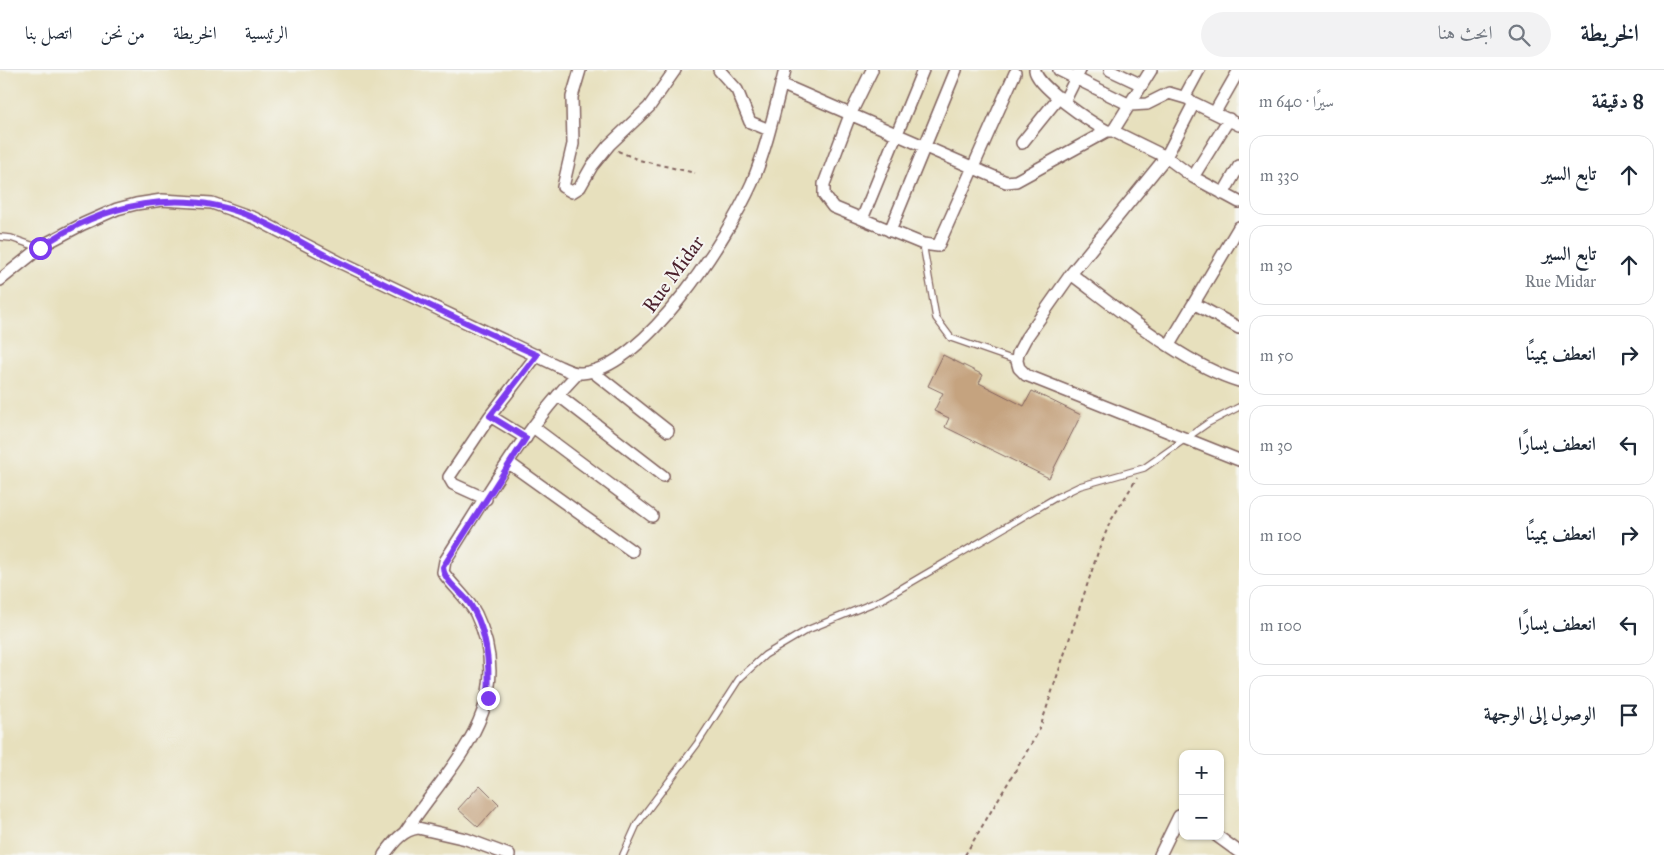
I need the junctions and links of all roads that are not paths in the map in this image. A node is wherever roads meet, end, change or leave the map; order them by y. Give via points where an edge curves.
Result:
1 (580, 70) edge
2 (675, 70) edge
3 (719, 70) edge
4 (785, 70) edge
5 (872, 70) edge
6 (923, 70) edge
7 (956, 70) edge
8 (1035, 70) edge
9 (1059, 70) edge
10 (1110, 70) edge
11 (1152, 70) edge
12 (1199, 70) edge
13 (1239, 70) edge
14 (1015, 72) dead end
15 (1078, 74) edge
16 (782, 84) junction
17 (1142, 85) junction
18 (1061, 99) junction
19 (1190, 100) junction
20 (1130, 105) junction
21 (1215, 112) junction
22 (850, 115) junction
23 (1234, 122) edge
24 (770, 130) junction
25 (1110, 131) junction
26 (896, 133) junction
27 (1022, 142) dead end
28 (924, 145) junction
29 (1166, 157) junction
30 (1239, 166) edge
31 (973, 168) junction
32 (1193, 177) junction
33 (1223, 194) junction
34 (1239, 202) edge
35 (862, 219) junction
36 (1239, 227) edge
37 (890, 231) junction
38 (0, 236) edge
39 (924, 244) junction
40 (40, 248) junction
41 (1071, 274) junction
42 (0, 280) edge
43 (1195, 304) junction
44 (1237, 323) edge
45 (1169, 345) junction
46 (537, 355) junction
47 (1017, 361) junction
48 (592, 371) junction
49 (578, 373) junction
50 (1239, 381) edge
51 (558, 396) junction
52 (1239, 407) edge
53 (490, 416) junction
54 (533, 427) junction
55 (668, 431) dead end
56 (526, 438) junction
57 (1186, 438) junction
58 (1239, 460) edge
59 (509, 463) junction
60 (663, 476) dead end
61 (486, 499) junction
62 (652, 516) dead end
63 (632, 550) dead end
64 (1179, 816) edge
65 (405, 832) junction
66 (1222, 840) edge
67 (1239, 852) edge
68 (384, 855) edge
69 (509, 855) edge
70 (623, 855) edge
71 (1160, 855) edge

1 - 2 street via 572,97 573,144 563,187 572,192 580,187 609,145 649,107
3 - 24 street via 736,90 750,122
4 - 16 street, Rue Midar
5 - 22 street
6 - 26 street
7 - 28 street
8 - 18 street via 1038,79
9 - 15 street
10 - 17 street
11 - 17 street
12 - 19 street
13 - 21 street
14 - 31 street
15 - 18 street
15 - 20 street
16 - 22 street
16 - 24 street, Rue Midar
17 - 20 street
18 - 25 street via 1076,113
18 - 27 street
19 - 20 street via 1169,93 1147,104
19 - 21 street
19 - 29 street
20 - 25 street
21 - 23 street
22 - 26 street
22 - 35 street via 824,184 824,195 833,207
23 - 32 street
24 - 48 street, Rue Midar via 738,213 694,277 649,335 624,356
25 - 29 street
25 - 31 street via 1016,181 999,180
26 - 28 street
26 - 35 street
28 - 31 street
28 - 37 street
29 - 32 street
29 - 41 street
30 - 33 street
31 - 39 street via 941,242 938,246
32 - 33 street
33 - 34 street
35 - 37 street
36 - 43 street
37 - 39 street
38 - 40 lane
39 - 47 lane via 936,318 951,338
40 - 42 street
40 - 46 street via 83,224 136,204 162,200 212,203 254,218 339,262
41 - 45 street
41 - 47 street via 1026,338
43 - 44 street
43 - 45 street
45 - 50 street
46 - 49 street
46 - 53 street
47 - 57 street via 1026,375
48 - 49 street, Rue Midar
48 - 55 street
49 - 51 street
51 - 54 street
51 - 60 street
52 - 57 lane via 1208,422
53 - 56 street
53 - 61 street via 449,478 453,484
54 - 56 street
54 - 62 street
56 - 59 street
57 - 58 street
57 - 70 lane via 1144,468 1080,486 1055,498 882,599 807,630 765,655 739,679 697,744 637,824
59 - 61 street
59 - 63 street
61 - 65 street via 443,567 446,577 470,604 482,629 488,665 488,698 478,726 461,754
64 - 71 street
65 - 68 street
65 - 69 street via 428,829
66 - 67 street

